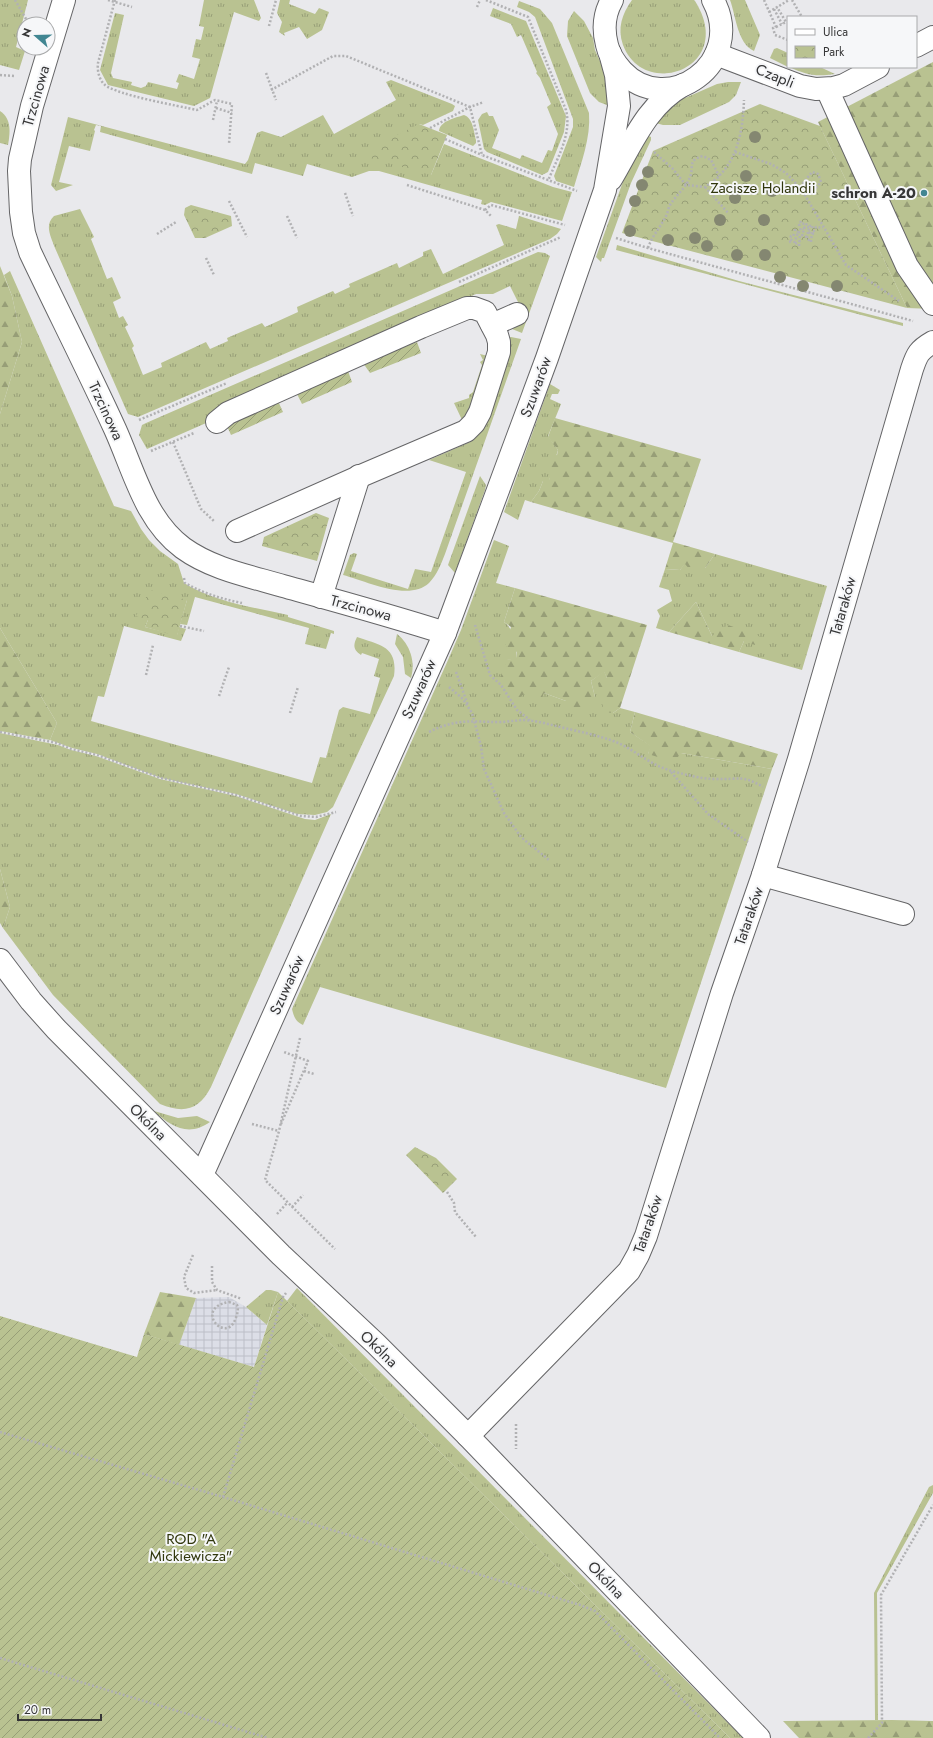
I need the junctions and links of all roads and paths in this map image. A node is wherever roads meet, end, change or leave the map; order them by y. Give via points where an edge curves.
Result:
1 (15, 0) edge
2 (64, 0) edge
3 (108, 0) edge
4 (276, 0) edge
5 (480, 0) edge
6 (486, 0) edge
7 (713, 0) edge
8 (764, 0) edge
9 (791, 0) edge
10 (115, 1) edge
11 (607, 1) edge
12 (132, 7) dead end
13 (477, 7) dead end
14 (776, 8) junction
15 (769, 12) junction
16 (25, 16) edge
17 (801, 16) edge
18 (269, 26) dead end
19 (776, 27) junction
20 (933, 38) edge
21 (787, 40) edge
22 (917, 46) edge
23 (610, 53) junction
24 (716, 54) junction
25 (876, 68) edge
26 (266, 73) dead end
27 (683, 85) junction
28 (827, 89) junction
29 (271, 90) junction
30 (217, 100) junction
31 (276, 100) dead end
32 (744, 100) dead end
33 (484, 102) dead end
34 (470, 107) junction
35 (216, 108) junction
36 (232, 113) junction
37 (213, 120) dead end
38 (430, 128) dead end
39 (445, 139) dead end
40 (229, 144) dead end
41 (651, 149) dead end
42 (735, 152) junction
43 (482, 155) junction
44 (719, 176) junction
45 (548, 181) junction
46 (686, 185) junction
47 (407, 186) dead end
48 (705, 187) junction
49 (800, 187) junction
50 (605, 190) junction
51 (577, 191) dead end
52 (345, 193) dead end
53 (804, 194) junction
54 (229, 201) dead end
55 (485, 210) junction
56 (729, 214) dead end
57 (287, 216) dead end
58 (353, 216) dead end
59 (490, 216) dead end
60 (176, 222) dead end
61 (565, 225) dead end
62 (823, 228) junction
63 (798, 233) junction
64 (811, 233) junction
65 (157, 234) dead end
66 (247, 237) dead end
67 (297, 238) dead end
68 (615, 238) dead end
69 (808, 239) junction
70 (789, 242) dead end
71 (799, 246) dead end
72 (648, 248) junction
73 (206, 258) dead end
74 (214, 275) dead end
75 (902, 304) dead end
76 (933, 304) edge
77 (517, 314) dead end
78 (920, 322) dead end
79 (492, 325) junction
80 (933, 342) edge
81 (217, 422) joint
82 (173, 442) junction
83 (155, 450) dead end
84 (359, 476) junction
85 (237, 531) joint
86 (321, 597) junction
87 (458, 597) junction
88 (180, 626) dead end
89 (204, 631) dead end
90 (444, 636) junction
91 (153, 645) dead end
92 (229, 667) dead end
93 (427, 671) junction
94 (146, 675) dead end
95 (298, 687) dead end
96 (219, 696) dead end
97 (471, 712) junction
98 (290, 713) dead end
99 (475, 720) junction
100 (532, 721) junction
101 (0, 732) edge
102 (429, 732) dead end
103 (670, 771) junction
104 (769, 790) dead end
105 (338, 811) dead end
106 (752, 844) dead end
107 (550, 860) dead end
108 (763, 875) junction
109 (903, 914) dead end
110 (0, 960) edge
111 (300, 1038) dead end
112 (261, 1043) junction
113 (296, 1057) junction
114 (304, 1071) junction
115 (314, 1074) dead end
116 (245, 1122) dead end
117 (279, 1131) junction
118 (202, 1176) junction
119 (447, 1192) dead end
120 (303, 1195) dead end
121 (287, 1203) junction
122 (292, 1207) junction
123 (276, 1215) dead end
124 (476, 1237) dead end
125 (335, 1249) dead end
126 (193, 1255) dead end
127 (212, 1266) dead end
128 (300, 1274) junction
129 (217, 1290) junction
130 (242, 1299) dead end
131 (237, 1305) joint
132 (516, 1417) dead end
133 (0, 1432) edge
134 (468, 1436) junction
135 (516, 1456) dead end
136 (224, 1497) junction
137 (933, 1505) edge
138 (0, 1658) edge
139 (268, 1738) edge
140 (720, 1738) edge
141 (759, 1738) edge
142 (868, 1738) edge

1 - 16 path
2 - 86 street, Trzcinowa via 34,100 20,159 21,212 30,252 116,430 150,511 161,528 184,548 221,568
3 - 10 path
4 - 18 path
5 - 13 path
6 - 45 path via 528,17 566,110 567,130
7 - 24 street via 722,27
8 - 15 path
9 - 14 path
9 - 17 path
10 - 12 path
10 - 30 path via 98,63 98,73 104,84 119,91 197,110
11 - 23 street, Szuwarów via 605,24
14 - 15 path
14 - 19 path via 786,22
15 - 19 path
19 - 21 path via 773,28 775,35
20 - 22 street
23 - 27 street via 624,73 640,84 660,88
23 - 50 street, Szuwarów via 617,80 619,112
24 - 27 street, Szuwarów via 700,75
24 - 28 street, Czapli via 800,86
25 - 28 street, Czapli via 849,83
26 - 29 path
27 - 50 street, Szuwarów via 664,98 643,122
28 - 76 street via 907,266
29 - 31 path
29 - 34 path via 338,55 346,56
30 - 35 path
30 - 36 path via 232,104
32 - 42 path via 743,123
33 - 34 path
34 - 38 path
34 - 43 path
35 - 36 path
35 - 37 path
36 - 40 path
39 - 43 path
41 - 46 path
42 - 44 path
42 - 49 path via 770,164 786,173
43 - 45 path
44 - 46 path via 711,160 703,156 697,157
44 - 48 path
45 - 51 path
46 - 48 path
46 - 72 path via 670,205
47 - 55 path
48 - 56 path
49 - 53 path
49 - 53 path via 812,172 818,174 821,182 815,189
50 - 87 street, Szuwarów via 544,365
52 - 58 path
53 - 62 path
54 - 66 path
55 - 59 path
55 - 61 path via 491,205
57 - 67 path
60 - 65 path
62 - 64 path via 816,227
62 - 75 path via 846,265
63 - 64 path
63 - 69 path
63 - 70 path
63 - 71 path
64 - 69 path
64 - 69 path via 812,237
68 - 72 path
72 - 78 path
73 - 74 path
77 - 79 street
79 - 81 street via 485,312 467,308 228,413
79 - 84 street via 499,341 499,352 480,412 470,428
80 - 108 street, Tataraków via 922,348 916,356
81 - 82 path
82 - 83 path
82 - 85 path via 201,509 216,522 235,526
84 - 85 street
84 - 86 street
86 - 90 street, Trzcinowa
87 - 90 street, Szuwarów
87 - 100 path via 475,625 490,675 501,685 517,710
88 - 89 path
90 - 93 street, Szuwarów
90 - 97 path
91 - 94 path
92 - 96 path
93 - 97 path via 463,699
93 - 112 street, Szuwarów
95 - 98 path
97 - 99 path
99 - 100 path
99 - 102 path via 455,722
99 - 107 path via 484,769 504,813 521,837
100 - 103 path via 591,734 617,743
101 - 105 path via 57,743 161,778 236,795 301,816 316,817
103 - 104 path via 696,778 718,780 738,777 752,780
103 - 106 path via 708,814
108 - 109 street
108 - 134 street, Tataraków via 722,993 638,1255 629,1271
110 - 118 street, Okólna via 56,1029
111 - 113 path
112 - 113 path
112 - 118 street, Szuwarów
113 - 114 path via 308,1061
113 - 117 path
114 - 115 path
114 - 117 path
116 - 117 path
117 - 121 path via 265,1180
118 - 128 street, Okólna
119 - 124 path via 454,1203 455,1212
120 - 122 path
121 - 122 path
121 - 123 path
122 - 125 path
126 - 129 path via 184,1277 186,1288 194,1293
127 - 129 path via 212,1282
128 - 134 street, Okólna via 376,1344
128 - 136 path via 283,1297
129 - 130 path
131 - 131 path via 229,1302 215,1307 212,1321 222,1328 228,1327 234,1322
132 - 135 path
133 - 136 path
134 - 141 street, Okólna
136 - 140 path via 595,1611
137 - 142 path via 881,1596 882,1722
138 - 139 path

